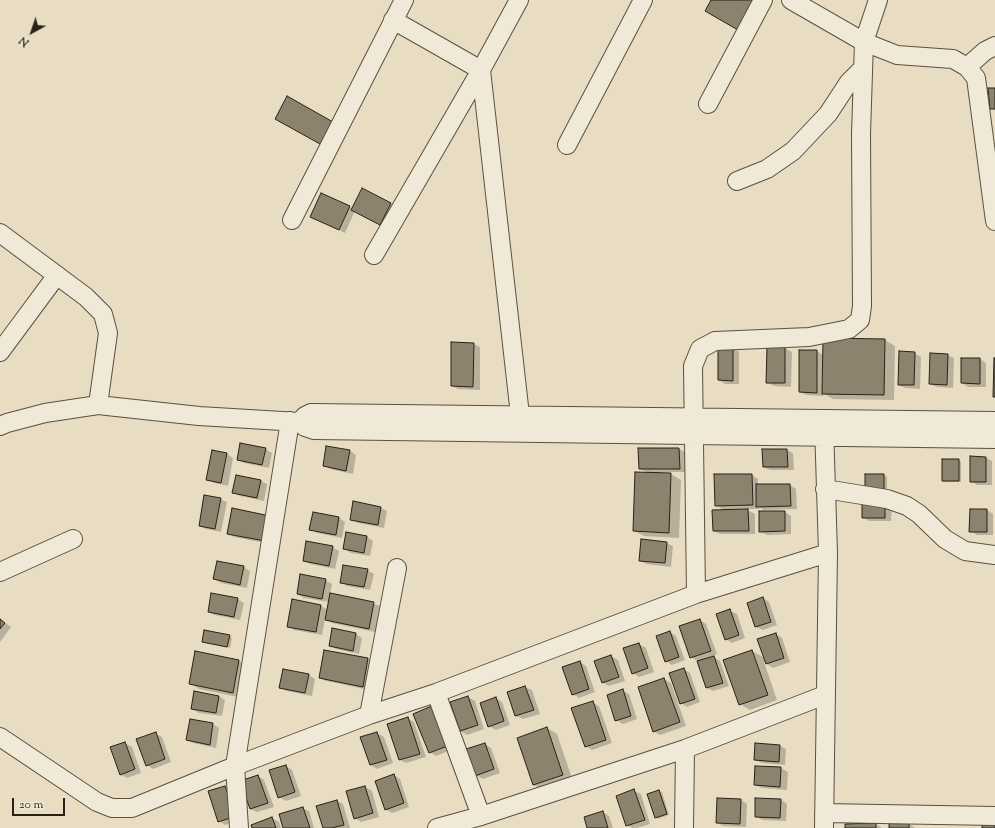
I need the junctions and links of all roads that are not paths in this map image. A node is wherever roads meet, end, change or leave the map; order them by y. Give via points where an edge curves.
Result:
1 (404, 0) edge
2 (519, 0) edge
3 (643, 0) edge
4 (763, 0) edge
5 (792, 0) edge
6 (878, 0) edge
7 (393, 20) junction
8 (864, 42) junction
9 (995, 46) edge
10 (967, 67) junction
11 (863, 68) junction
12 (481, 70) junction
13 (708, 104) dead end
14 (567, 145) dead end
15 (737, 181) dead end
16 (292, 220) dead end
17 (995, 221) edge
18 (0, 233) edge
19 (374, 255) dead end
20 (57, 275) junction
21 (0, 352) edge
22 (98, 405) junction
23 (520, 415) junction
24 (823, 418) junction
25 (995, 421) edge
26 (295, 422) junction
27 (0, 426) edge
28 (693, 426) junction
29 (824, 436) junction
30 (995, 439) edge
31 (825, 489) junction
32 (73, 539) dead end
33 (828, 553) junction
34 (995, 555) edge
35 (397, 568) dead end
36 (0, 572) edge
37 (696, 594) junction
38 (436, 693) junction
39 (825, 695) junction
40 (369, 715) junction
41 (0, 738) edge
42 (685, 749) junction
43 (235, 766) junction
44 (481, 816) junction
45 (995, 816) edge
46 (824, 820) edge
47 (949, 822) edge
48 (239, 828) edge
49 (437, 828) edge
50 (684, 828) edge

1 - 7 street
2 - 12 street
3 - 14 street
4 - 13 street
5 - 8 street
6 - 8 street
7 - 12 street
7 - 16 street
8 - 10 street via 897,55 953,59
8 - 11 street
9 - 10 street
10 - 17 street via 976,78
11 - 15 street via 849,82 828,114 793,151 767,169
11 - 28 street via 860,320 849,329 809,337 715,341 700,350 693,366
12 - 19 street
12 - 23 street
18 - 20 street
20 - 21 street
20 - 22 street via 103,314 108,333
22 - 26 street via 200,416
22 - 27 street via 45,413
23 - 26 street via 311,413
23 - 28 street
24 - 25 street
24 - 28 street
24 - 29 street
26 - 28 street via 314,430
26 - 43 street
28 - 29 street
28 - 37 street
29 - 30 street
29 - 31 street
31 - 33 street
31 - 34 street via 887,499 907,506 945,539 966,551
32 - 36 street
33 - 37 street
33 - 39 street
35 - 40 street
37 - 38 street
38 - 40 street
38 - 44 street
39 - 42 street
39 - 46 street
40 - 43 street
41 - 43 street via 97,802 112,808 132,808
42 - 44 street
42 - 50 street
43 - 48 street
44 - 49 street
45 - 47 street
46 - 47 street

